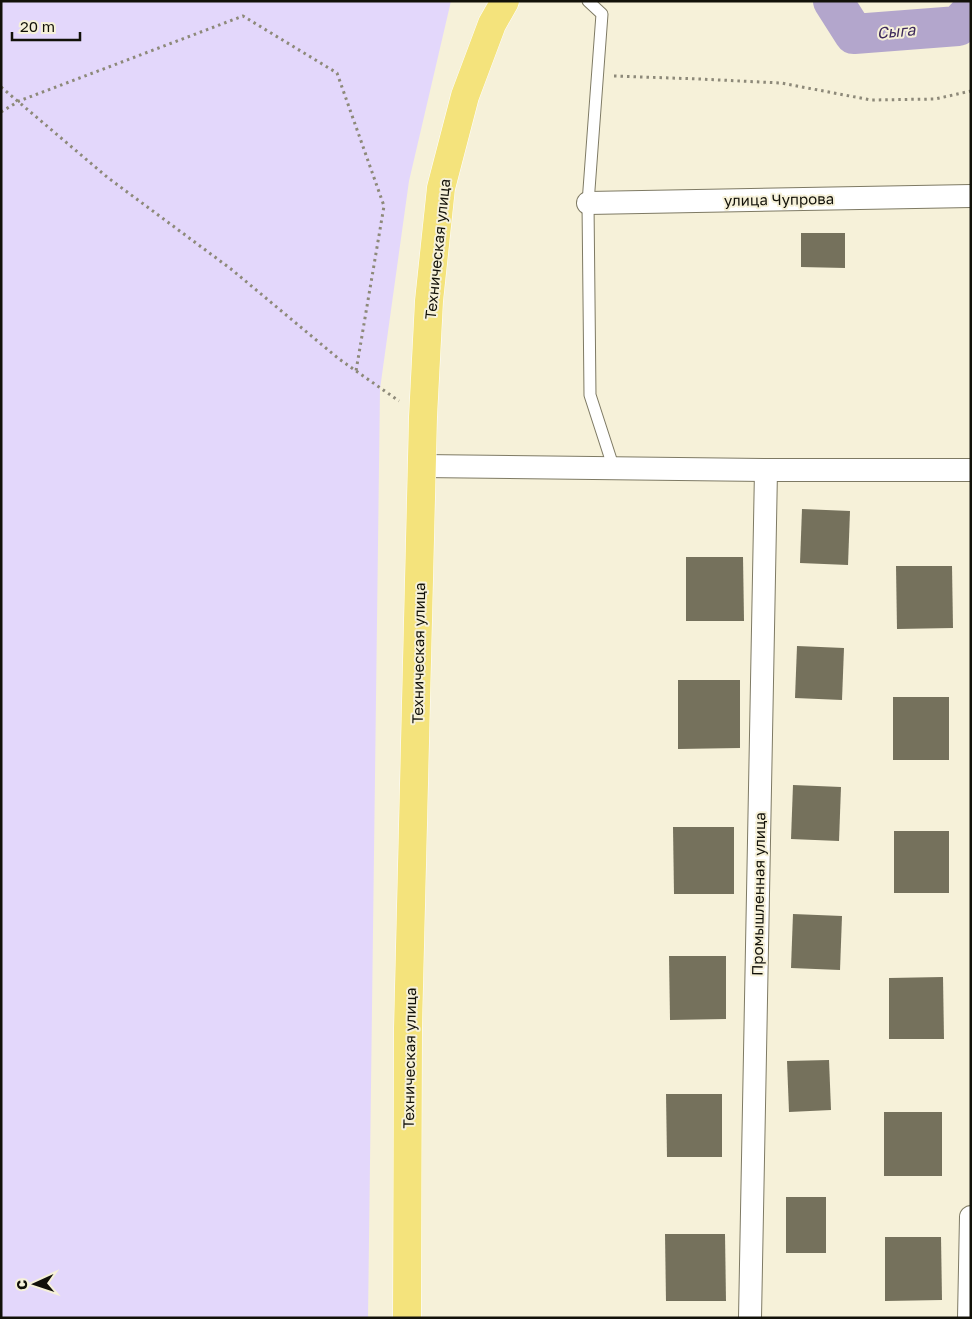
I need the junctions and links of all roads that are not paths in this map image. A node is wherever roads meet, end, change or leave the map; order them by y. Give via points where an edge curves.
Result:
1 (506, 1) edge
2 (588, 1) edge
3 (971, 196) edge
4 (588, 203) junction
5 (422, 466) junction
6 (614, 469) junction
7 (766, 470) junction
8 (971, 470) edge
9 (971, 1217) edge
10 (408, 1318) edge
11 (750, 1318) edge
12 (969, 1318) edge

1 - 5 main road, Техническая улица via 492,24 465,96 441,188 429,301
2 - 4 lane via 602,14
3 - 4 street, улица Чупрова
4 - 6 lane via 590,394
5 - 6 street
5 - 10 main road, Техническая улица via 408,1028
6 - 7 street
7 - 8 street
7 - 11 street, Промышленная улица
9 - 12 street

